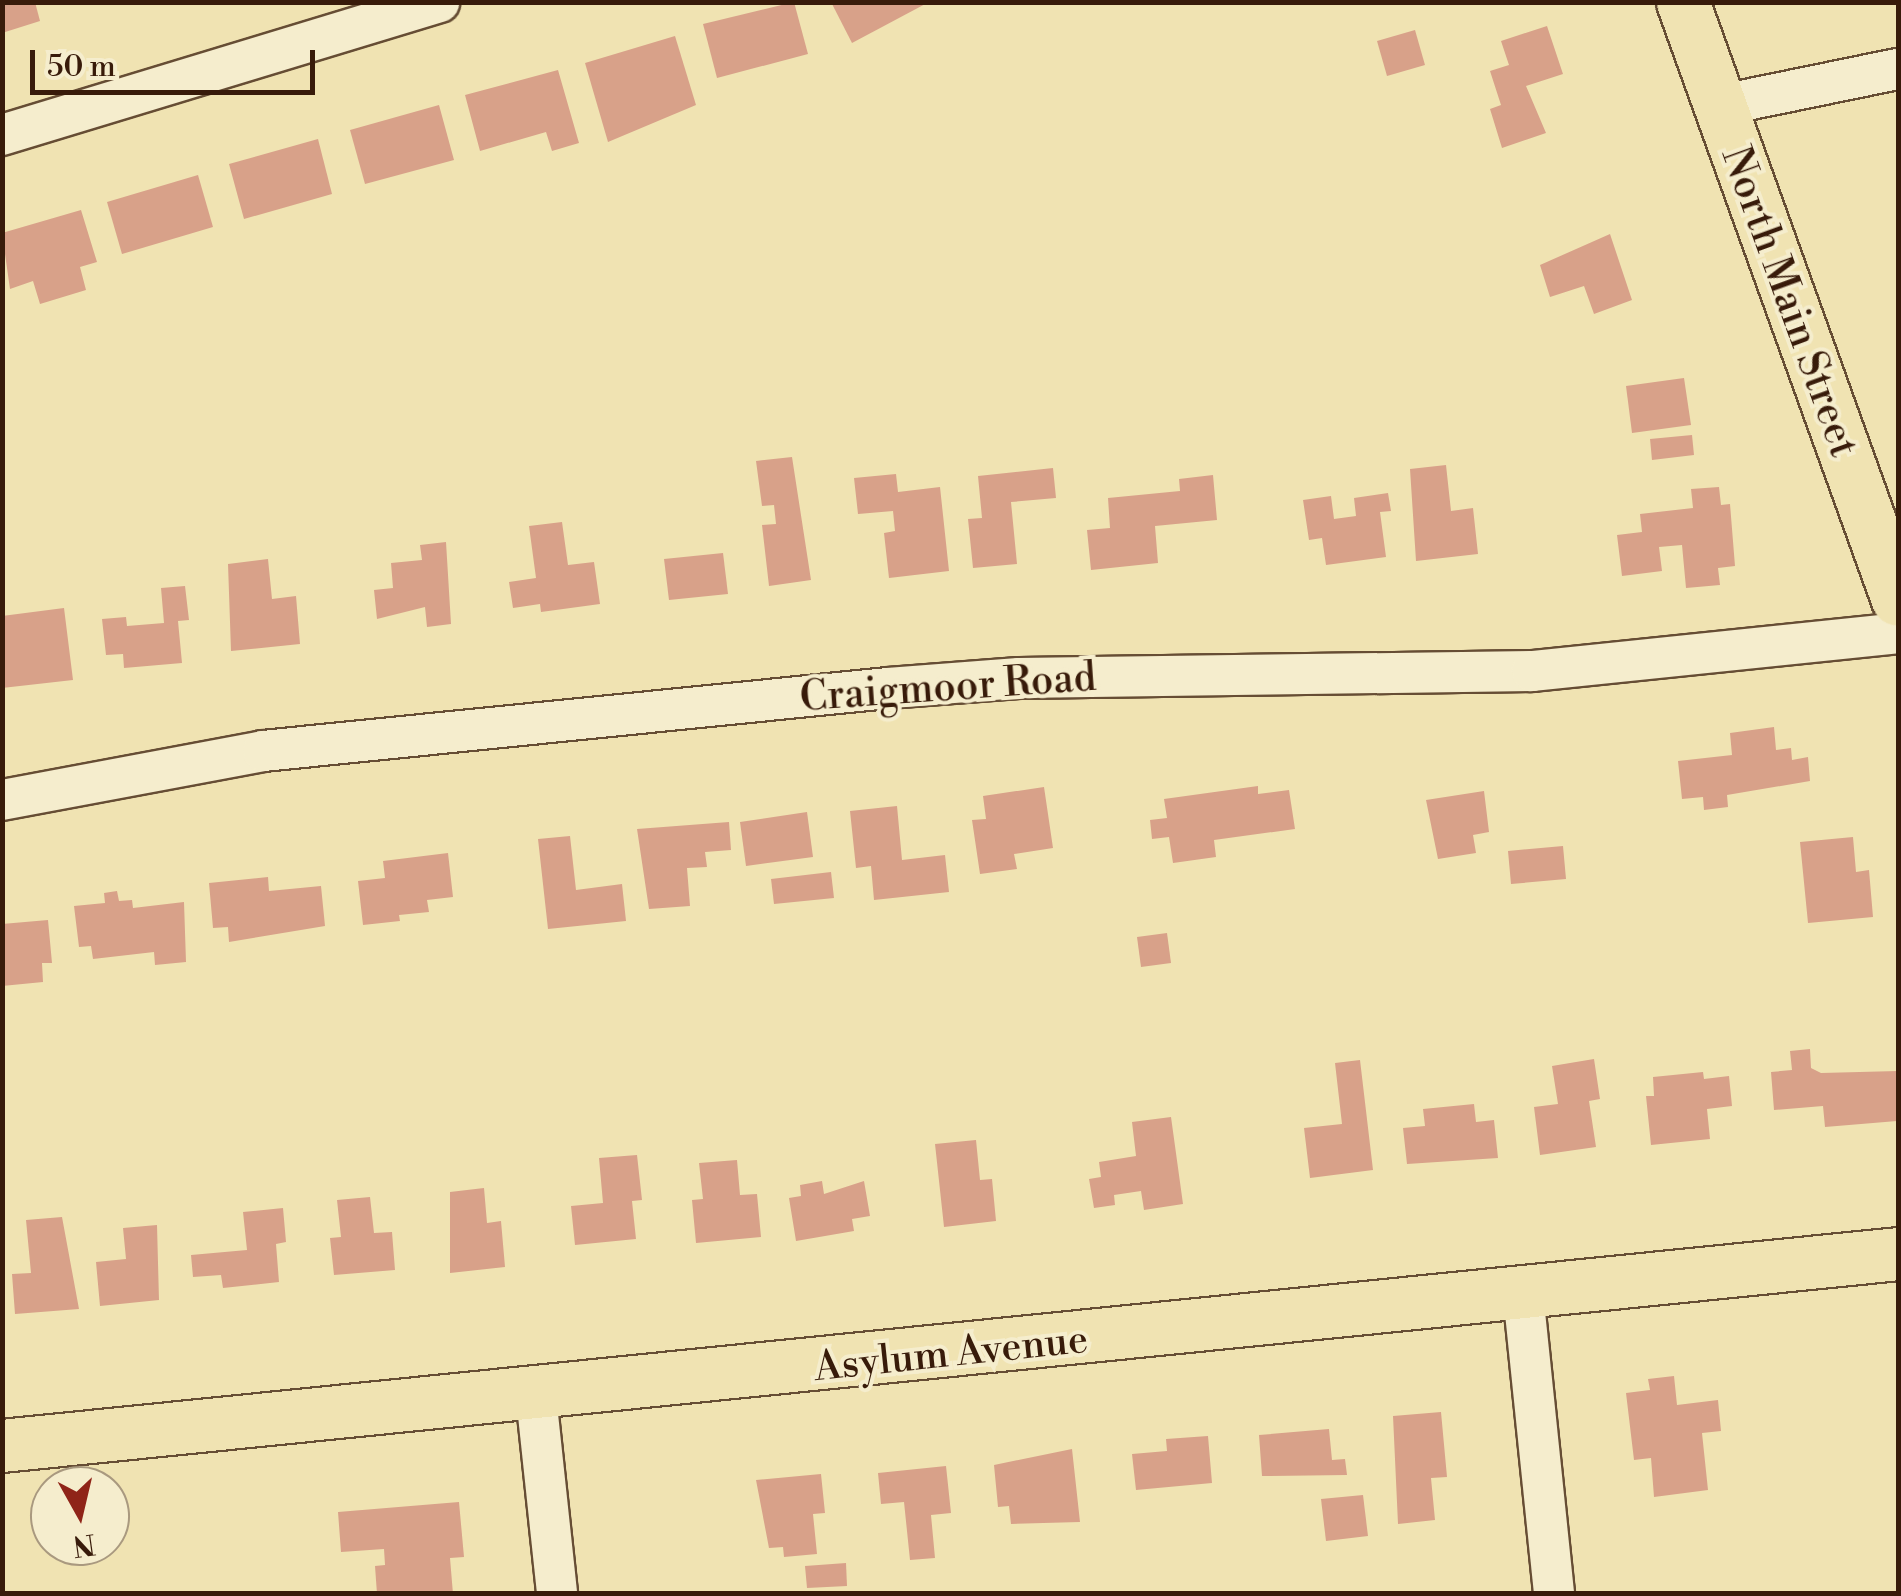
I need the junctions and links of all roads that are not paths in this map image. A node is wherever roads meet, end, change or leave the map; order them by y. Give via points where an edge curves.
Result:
1 (1682, 2) edge
2 (425, 4) edge
3 (1898, 69) edge
4 (1716, 106) junction
5 (2, 135) edge
6 (1898, 600) edge
7 (1898, 634) edge
8 (2, 800) edge
9 (1898, 1254) edge
10 (1523, 1292) junction
11 (536, 1396) junction
12 (2, 1446) edge
13 (557, 1594) edge
14 (1554, 1594) edge

1 - 4 main road, North Main Street
2 - 5 street
3 - 4 street
4 - 6 main road, North Main Street
7 - 8 street, Craigmoor Road via 1532,672 1020,678 888,688 263,751
9 - 10 main road, Asylum Avenue
10 - 11 main road, Asylum Avenue
10 - 14 street
11 - 12 main road, Asylum Avenue
11 - 13 street

